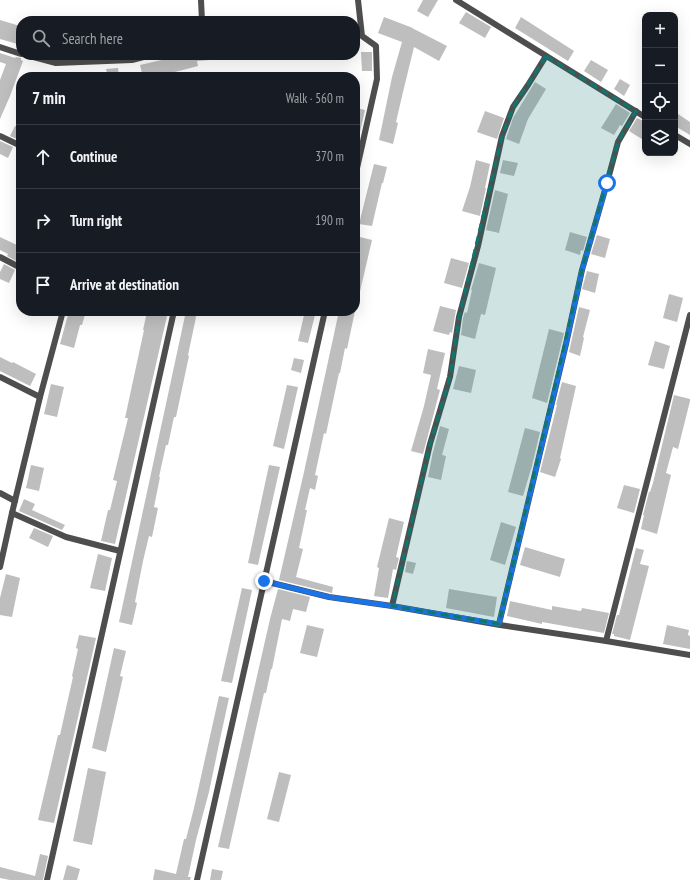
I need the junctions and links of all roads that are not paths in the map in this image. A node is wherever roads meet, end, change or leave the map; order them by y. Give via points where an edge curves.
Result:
1 (201, 0) edge
2 (358, 0) edge
3 (456, 0) edge
4 (202, 16) edge
5 (360, 16) edge
6 (360, 18) edge
7 (362, 36) joint
8 (0, 48) edge
9 (16, 53) edge
10 (546, 56) junction
11 (43, 60) edge
12 (132, 60) edge
13 (636, 111) junction
14 (642, 115) edge
15 (0, 136) edge
16 (678, 137) edge
17 (16, 144) edge
18 (690, 144) edge
19 (360, 155) edge
20 (0, 257) edge
21 (16, 265) edge
22 (690, 315) edge
23 (62, 316) edge
24 (173, 316) edge
25 (324, 316) edge
26 (0, 377) edge
27 (40, 397) junction
28 (0, 493) edge
29 (15, 501) junction
30 (12, 513) junction
31 (120, 551) junction
32 (0, 567) edge
33 (264, 581) junction
34 (392, 606) junction
35 (499, 624) junction
36 (606, 641) junction
37 (690, 655) edge
38 (47, 880) edge
39 (197, 880) edge

1 - 4 street
2 - 5 street
3 - 10 street
6 - 7 street
7 - 19 street via 376,46 377,79
8 - 9 street
10 - 13 street
10 - 34 street via 513,107 502,136 478,246 459,317 450,377 430,444
11 - 12 street via 56,64
13 - 14 street
13 - 35 street via 618,142 582,270
15 - 17 street
16 - 18 street
20 - 21 street
22 - 36 street
23 - 27 street
24 - 31 street
25 - 33 street
26 - 27 street
27 - 29 street
28 - 29 street
29 - 30 street
30 - 31 street via 66,537
30 - 32 street
31 - 38 street
33 - 34 street via 329,597
33 - 39 street
34 - 35 street
35 - 36 street
36 - 37 street

